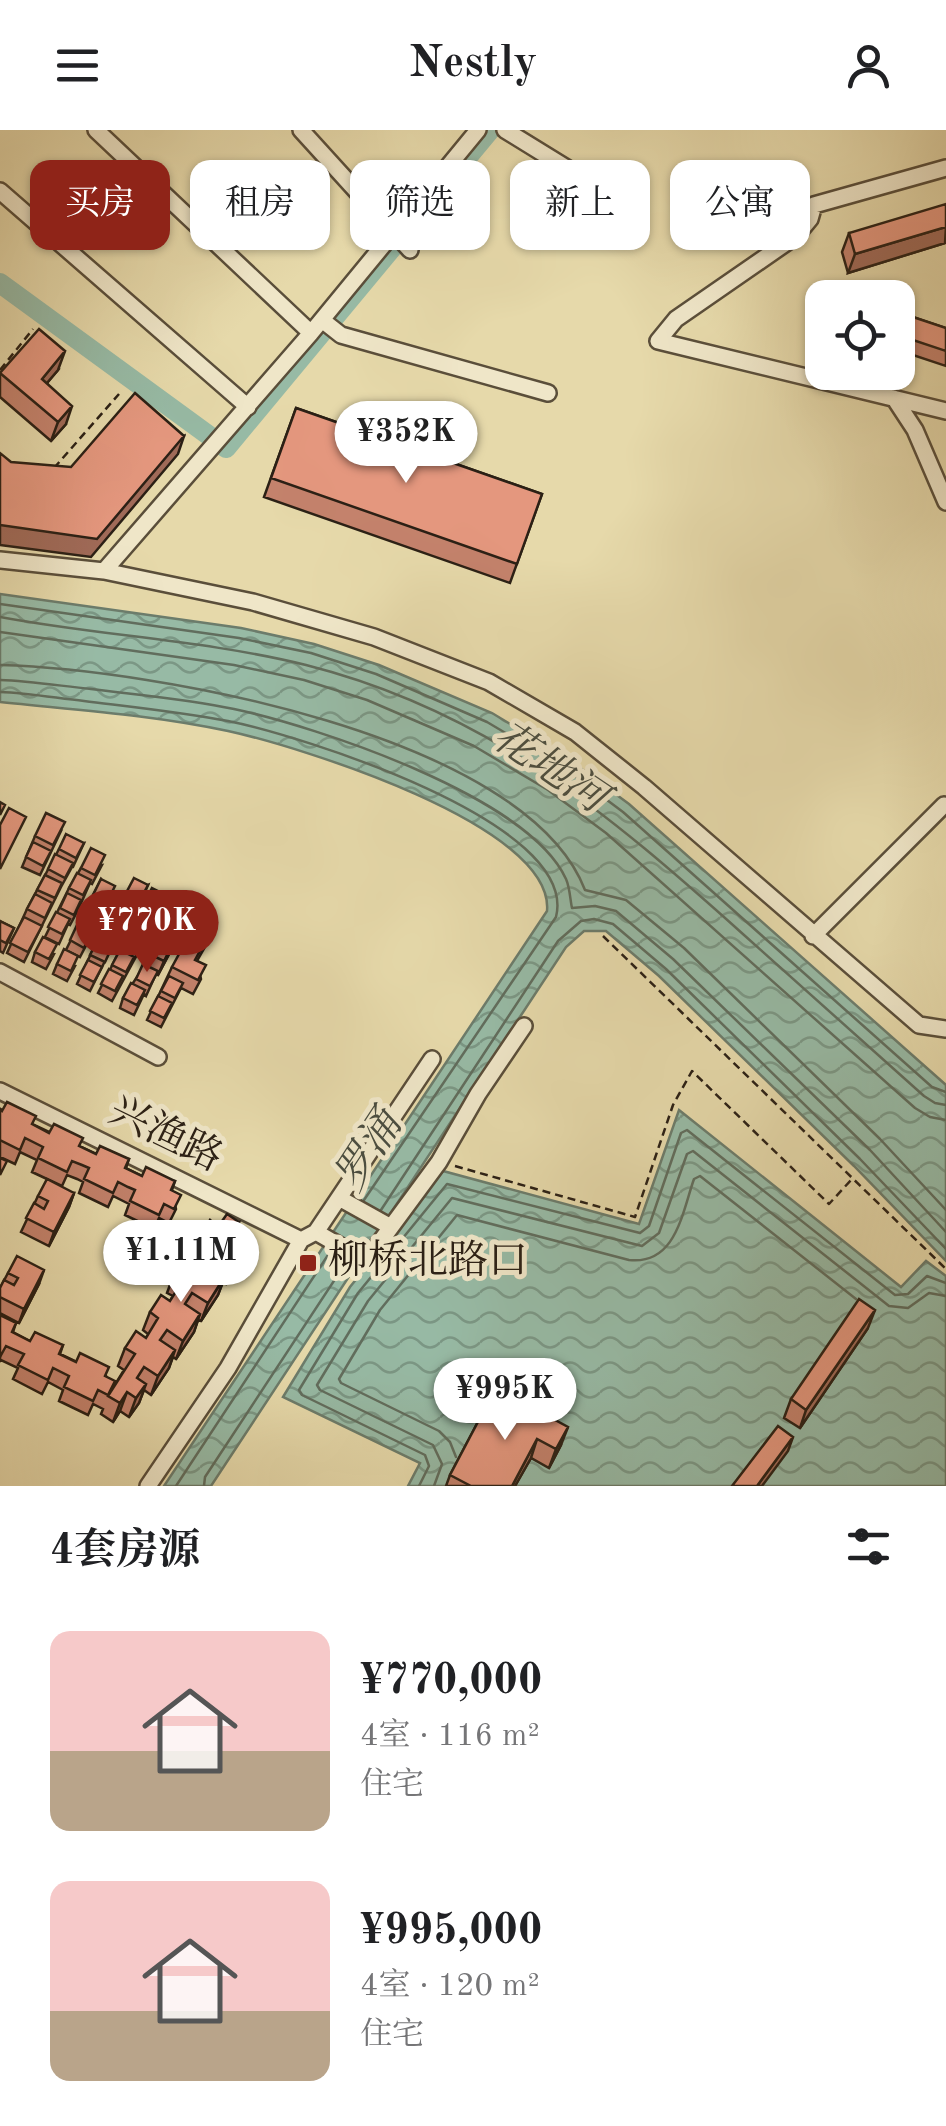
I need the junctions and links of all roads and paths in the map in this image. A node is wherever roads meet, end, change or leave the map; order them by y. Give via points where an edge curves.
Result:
1 (96, 130) edge
2 (300, 130) edge
3 (478, 130) edge
4 (506, 131) edge
5 (453, 160) edge
6 (553, 160) edge
7 (946, 168) edge
8 (350, 185) edge
9 (0, 191) edge
10 (379, 250) edge
11 (322, 320) junction
12 (33, 330) edge
13 (311, 334) junction
14 (0, 370) edge
15 (548, 392) dead end
16 (119, 394) dead end
17 (894, 398) junction
18 (248, 407) junction
19 (946, 412) edge
20 (49, 474) edge
21 (946, 502) edge
22 (0, 560) edge
23 (104, 572) junction
24 (944, 804) edge
25 (603, 936) dead end
26 (814, 936) junction
27 (0, 972) edge
28 (524, 1026) dead end
29 (946, 1028) edge
30 (158, 1057) dead end
31 (432, 1058) dead end
32 (0, 1092) edge
33 (439, 1162) junction
34 (852, 1180) junction
35 (339, 1198) junction
36 (391, 1226) junction
37 (316, 1232) junction
38 (301, 1240) junction
39 (946, 1269) edge
40 (148, 1486) edge

1 - 13 street
2 - 8 street
3 - 5 street
4 - 6 street
7 - 17 street via 814,204 796,236 676,320 658,341
9 - 18 street
10 - 11 street
11 - 13 street
11 - 15 street via 341,334
12 - 14 path
13 - 18 street
16 - 20 path
17 - 19 street
17 - 21 street
18 - 23 street
22 - 23 street
23 - 26 street via 254,602 489,682 575,732
24 - 26 street
25 - 34 path
26 - 29 street via 919,1024
27 - 30 street
28 - 33 street
31 - 35 street
32 - 38 street, 兴渔路
33 - 34 path via 636,1217 692,1071 829,1204
33 - 36 street
34 - 39 path
35 - 36 street
35 - 37 street
36 - 37 street via 366,1261
37 - 38 street
38 - 40 street via 228,1368

